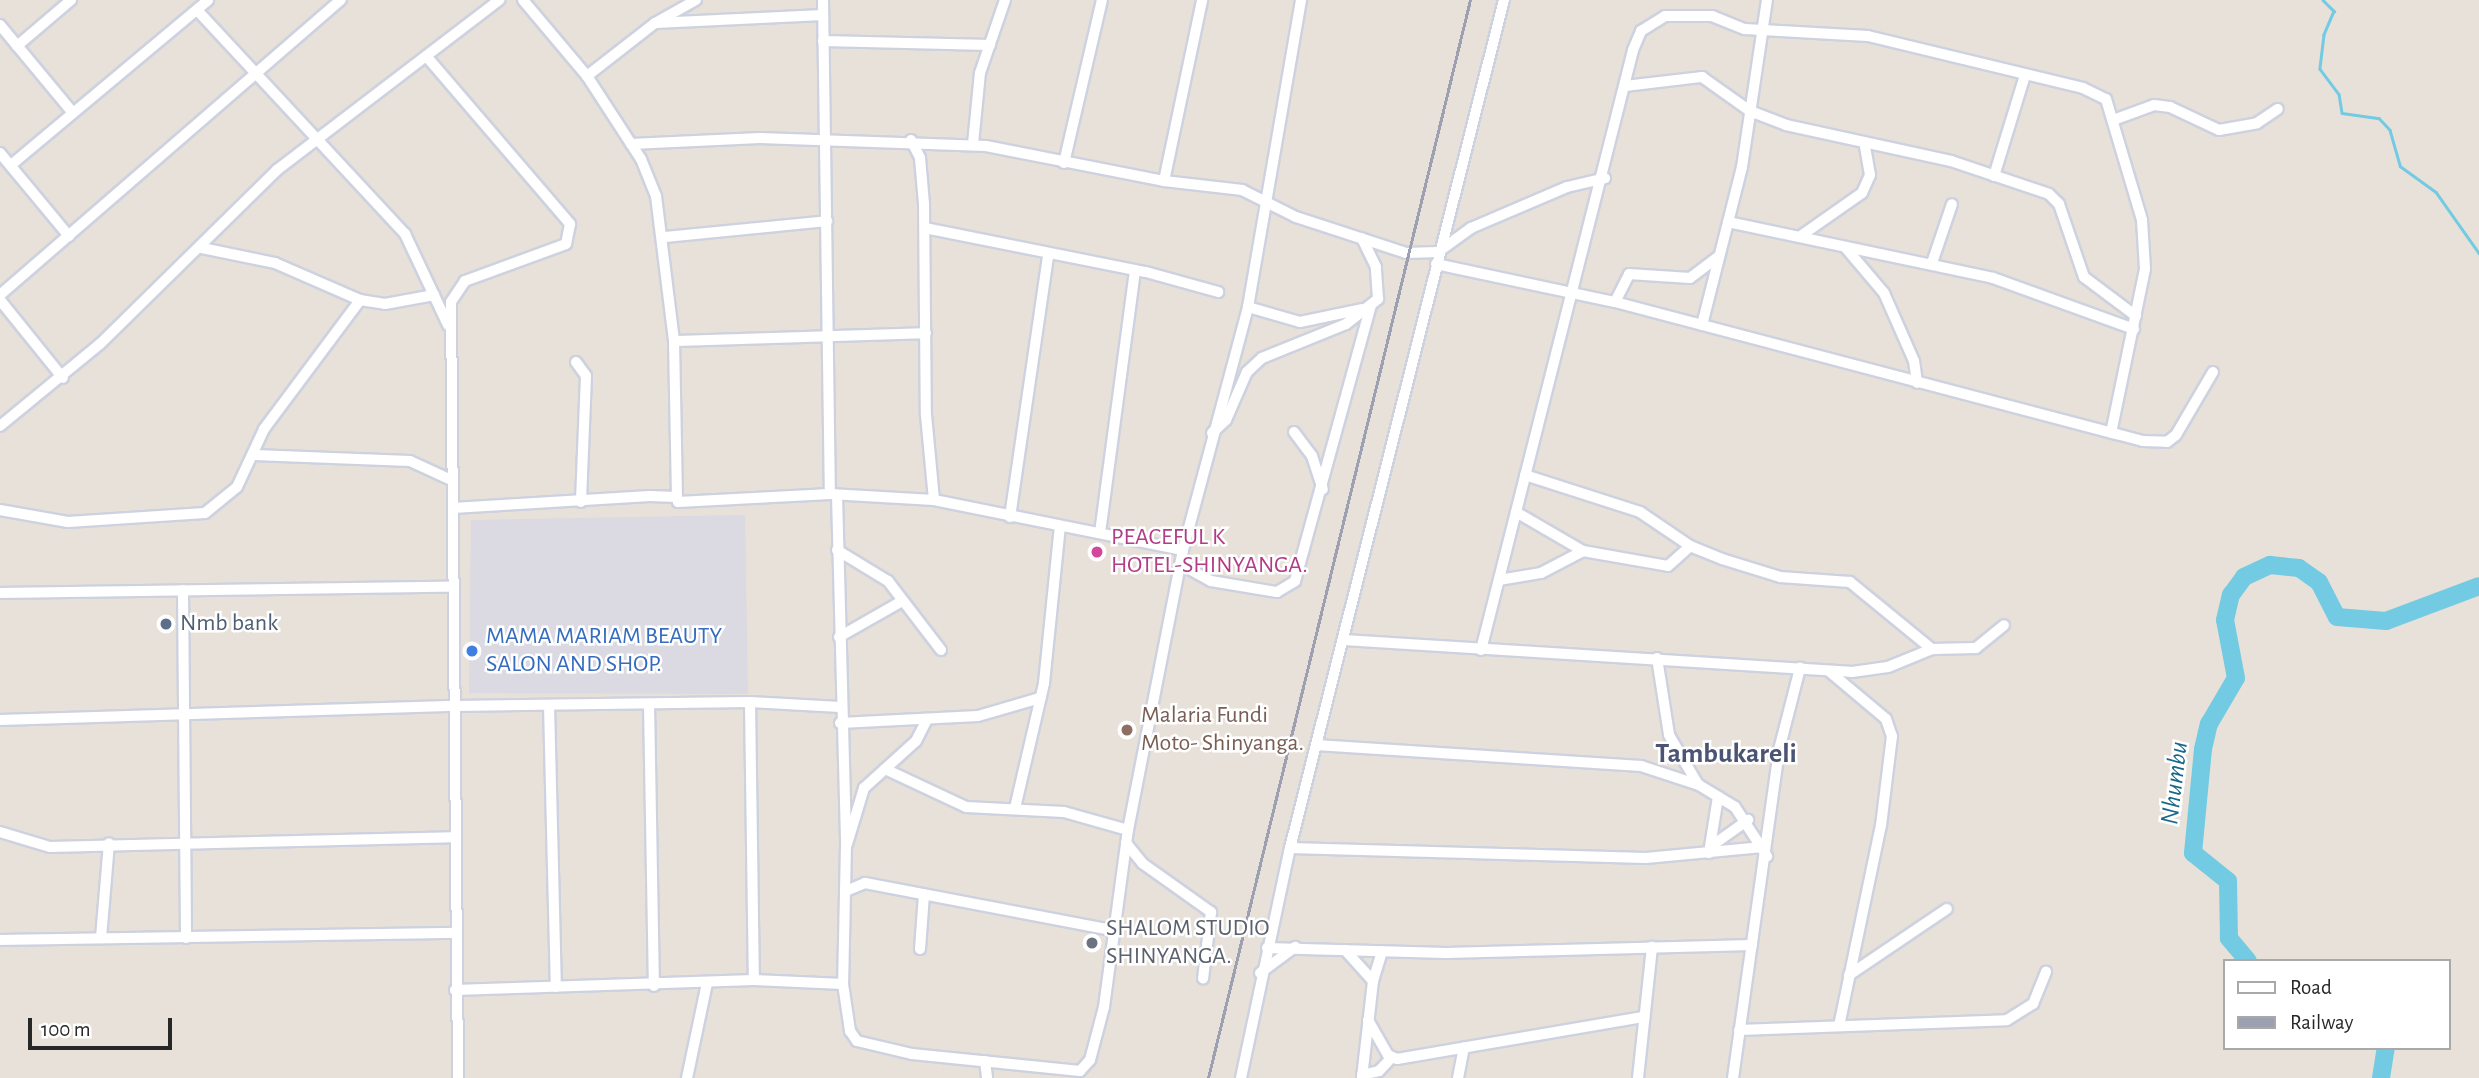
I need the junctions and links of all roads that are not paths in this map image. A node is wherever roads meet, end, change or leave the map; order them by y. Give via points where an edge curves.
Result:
1 (71, 0) edge
2 (208, 0) edge
3 (341, 0) edge
4 (499, 0) edge
5 (523, 0) edge
6 (696, 0) edge
7 (823, 0) edge
8 (1005, 0) edge
9 (1102, 0) edge
10 (1202, 0) edge
11 (1301, 0) edge
12 (1504, 0) edge
13 (1767, 0) edge
14 (197, 10) junction
15 (822, 15) junction
16 (655, 23) junction
17 (0, 25) edge
18 (1763, 29) junction
19 (823, 41) junction
20 (990, 45) junction
21 (17, 46) junction
22 (427, 57) junction
23 (258, 75) junction
24 (2025, 75) junction
25 (587, 76) junction
26 (1625, 86) junction
27 (2278, 109) dead end
28 (1750, 111) junction
29 (73, 113) junction
30 (2116, 119) junction
31 (318, 136) junction
32 (825, 139) junction
33 (911, 140) junction
34 (631, 144) junction
35 (973, 144) junction
36 (1865, 146) junction
37 (0, 153) edge
38 (1064, 163) junction
39 (11, 165) junction
40 (1994, 176) junction
41 (1605, 178) junction
42 (1164, 181) junction
43 (1265, 197) junction
44 (1952, 204) dead end
45 (827, 221) junction
46 (1728, 222) junction
47 (925, 228) junction
48 (1802, 234) junction
49 (69, 236) junction
50 (665, 237) junction
51 (1362, 238) junction
52 (1845, 247) junction
53 (202, 248) junction
54 (1048, 254) junction
55 (1437, 258) junction
56 (1717, 258) junction
57 (1933, 263) junction
58 (1135, 270) junction
59 (1218, 292) dead end
60 (1572, 292) junction
61 (434, 295) junction
62 (0, 298) edge
63 (360, 300) junction
64 (1615, 303) junction
65 (1371, 306) junction
66 (1248, 307) junction
67 (2136, 316) junction
68 (1702, 325) junction
69 (449, 326) junction
70 (2134, 329) junction
71 (828, 332) junction
72 (926, 333) junction
73 (674, 341) junction
74 (576, 362) dead end
75 (2213, 372) dead end
76 (63, 378) junction
77 (1917, 383) junction
78 (0, 426) edge
79 (1294, 432) dead end
80 (1212, 433) junction
81 (2111, 433) junction
82 (254, 455) junction
83 (1525, 475) junction
84 (449, 479) junction
85 (1323, 489) junction
86 (834, 495) junction
87 (677, 497) junction
88 (934, 499) junction
89 (581, 502) junction
90 (453, 508) junction
91 (0, 510) edge
92 (1516, 512) junction
93 (1010, 517) junction
94 (1060, 526) junction
95 (1100, 533) junction
96 (1690, 546) junction
97 (837, 550) junction
98 (1183, 550) junction
99 (1583, 551) junction
100 (1180, 564) junction
101 (1499, 580) junction
102 (454, 587) junction
103 (183, 590) junction
104 (0, 593) edge
105 (902, 601) junction
106 (2004, 625) dead end
107 (839, 637) junction
108 (1344, 640) junction
109 (1932, 649) junction
110 (941, 650) dead end
111 (1481, 650) junction
112 (1657, 658) junction
113 (1800, 668) junction
114 (1830, 671) junction
115 (1040, 698) junction
116 (751, 702) junction
117 (649, 704) junction
118 (550, 705) junction
119 (456, 706) junction
120 (840, 707) junction
121 (184, 716) junction
122 (927, 719) junction
123 (0, 720) edge
124 (840, 723) junction
125 (1316, 745) junction
126 (885, 769) junction
127 (1699, 785) junction
128 (1718, 797) junction
129 (1015, 808) junction
130 (1748, 820) junction
131 (1128, 830) junction
132 (0, 832) edge
133 (453, 837) junction
134 (186, 842) junction
135 (109, 843) junction
136 (1126, 843) junction
137 (846, 845) junction
138 (1290, 848) junction
139 (1710, 850) junction
140 (1764, 851) junction
141 (846, 891) junction
142 (924, 894) junction
143 (1947, 909) dead end
144 (1112, 930) junction
145 (455, 933) junction
146 (101, 938) junction
147 (186, 938) junction
148 (0, 940) edge
149 (1752, 945) junction
150 (1295, 947) junction
151 (1651, 947) junction
152 (1266, 948) junction
153 (920, 949) dead end
154 (1345, 950) junction
155 (1382, 951) junction
156 (2046, 972) dead end
157 (1260, 973) junction
158 (1849, 975) junction
159 (1203, 979) dead end
160 (754, 980) junction
161 (1373, 981) junction
162 (707, 983) junction
163 (843, 984) junction
164 (654, 986) junction
165 (556, 987) junction
166 (456, 990) junction
167 (1644, 1017) junction
168 (1368, 1020) junction
169 (1840, 1022) junction
170 (1739, 1030) junction
171 (1464, 1048) junction
172 (1391, 1058) junction
173 (985, 1061) junction
174 (1085, 1073) edge
175 (1362, 1077) edge
176 (458, 1078) edge
177 (687, 1078) edge
178 (987, 1078) edge
179 (1241, 1078) edge
180 (1458, 1078) edge
181 (1638, 1078) edge
182 (1733, 1078) edge

1 - 21 street
2 - 14 street
3 - 23 street
4 - 22 street
5 - 25 street
6 - 16 street
7 - 15 street
8 - 20 street
9 - 38 street
10 - 42 street
11 - 43 street
12 - 55 street
13 - 18 street
14 - 23 street
14 - 29 street
15 - 16 street
15 - 19 street
16 - 25 street
17 - 21 street
18 - 24 street via 1868,36
18 - 26 street via 1693,13 1656,19 1638,37
18 - 28 street
19 - 20 street
19 - 32 street
20 - 35 street via 980,73
21 - 29 street
22 - 31 street
22 - 69 street via 570,224 566,243 557,249 465,281 451,302
23 - 31 street
23 - 49 street
24 - 30 street via 2098,93
24 - 40 street
25 - 34 street
26 - 28 street via 1702,77
26 - 41 street
27 - 30 street via 2257,123 2219,130 2170,107 2154,106
28 - 36 street
28 - 46 street
29 - 39 street
30 - 67 street via 2144,229 2146,269
31 - 53 street
31 - 61 street via 405,234
32 - 33 street
32 - 34 street
32 - 45 street
33 - 35 street
33 - 47 street via 920,158
34 - 50 street via 656,196
35 - 38 street
36 - 40 street via 1951,161
36 - 48 street via 1870,175 1862,193
37 - 39 street
38 - 42 street
39 - 49 street
40 - 67 street via 2055,198 2084,277
41 - 55 street via 1559,191 1471,228
41 - 60 street
42 - 43 street via 1215,184
43 - 51 street via 1296,217
43 - 66 street
44 - 57 street
45 - 50 street
45 - 71 street
46 - 48 street
46 - 56 street
47 - 54 street
47 - 72 street
48 - 52 street
49 - 62 street
50 - 73 street
51 - 55 street
51 - 65 street via 1377,275 1377,299
52 - 57 street
52 - 77 street via 1884,293 1914,361
53 - 63 street via 275,263
53 - 76 street
54 - 58 street
54 - 93 street
55 - 60 street
55 - 108 street
56 - 64 street via 1682,279 1653,272 1629,274
56 - 68 street
57 - 70 street via 1993,278
58 - 59 street
58 - 95 street
60 - 64 street
60 - 83 street
61 - 63 street via 386,304
61 - 69 street
62 - 76 street
63 - 82 street via 264,429
64 - 68 street
65 - 66 street via 1300,322
65 - 80 street via 1346,324 1262,358 1247,372 1226,420
65 - 85 street
66 - 80 street
67 - 70 street
68 - 77 street
69 - 84 street
70 - 81 street
71 - 72 street
71 - 73 street
71 - 86 street
72 - 88 street
73 - 87 street
74 - 89 street via 586,376
75 - 81 street via 2186,421 2167,442
76 - 78 street
77 - 81 street
79 - 85 street via 1312,456
80 - 98 street
82 - 84 street via 410,461
82 - 91 street via 237,487 205,513 68,522
83 - 92 street
83 - 96 street via 1640,512
84 - 90 street
85 - 100 street via 1304,535 1299,573 1284,592 1211,581
86 - 87 street via 678,502
86 - 88 street
86 - 97 street
87 - 89 street
88 - 93 street
89 - 90 street
90 - 102 street
92 - 99 street
92 - 101 street
93 - 94 street
94 - 95 street
94 - 115 street
95 - 98 street
96 - 99 street via 1668,566
96 - 109 street via 1780,577 1850,582
97 - 105 street via 882,575
97 - 107 street
98 - 100 street
99 - 101 street via 1541,573
100 - 131 street
101 - 111 street
102 - 103 street
102 - 119 street
103 - 104 street
103 - 121 street
105 - 107 street
105 - 110 street
106 - 109 street via 1976,648
107 - 120 street
108 - 111 street
108 - 125 street
109 - 114 street via 1872,671
111 - 112 street
112 - 113 street
112 - 127 street via 1669,736 1676,755
113 - 114 street
113 - 140 street via 1779,750
114 - 158 street via 1886,719 1892,736 1881,825
115 - 122 street via 978,716
115 - 129 street
116 - 117 street
116 - 120 street
116 - 160 street
117 - 118 street
117 - 164 street
118 - 119 street
118 - 165 street
119 - 121 street
119 - 133 street
120 - 124 street
121 - 123 street
121 - 134 street
122 - 124 street
122 - 126 street via 916,741
124 - 137 street
125 - 127 street via 1604,761
125 - 138 street
126 - 129 street via 966,807
126 - 137 street via 864,788
127 - 128 street
128 - 130 street
128 - 139 street
129 - 131 street via 1093,817
130 - 139 street
130 - 140 street
131 - 136 street
132 - 135 street via 50,847
133 - 134 street
133 - 145 street
134 - 135 street
134 - 147 street
135 - 146 street
136 - 144 street
136 - 159 street via 1142,863 1211,912
137 - 141 street
138 - 139 street via 1620,858
138 - 152 street
139 - 140 street
140 - 149 street
141 - 142 street via 865,883
141 - 163 street
142 - 144 street
142 - 153 street
143 - 158 street
144 - 174 street via 1110,977
145 - 147 street
145 - 166 street
146 - 147 street
146 - 148 street
149 - 151 street
149 - 170 street
150 - 152 street
150 - 154 street
150 - 157 street
151 - 155 street
151 - 167 street
152 - 157 street
154 - 155 street
154 - 161 street
155 - 161 street
156 - 169 street via 2033,1004 2013,1019
157 - 179 street
158 - 169 street
160 - 162 street
160 - 163 street
161 - 168 street
162 - 164 street
162 - 177 street
163 - 173 street via 850,1031 857,1041 912,1054
164 - 165 street
165 - 166 street
166 - 176 street
167 - 171 street
167 - 181 street
168 - 172 street
168 - 175 street
169 - 170 street
170 - 182 street
171 - 172 street
171 - 180 street
172 - 175 street via 1379,1071
173 - 174 street
173 - 178 street

